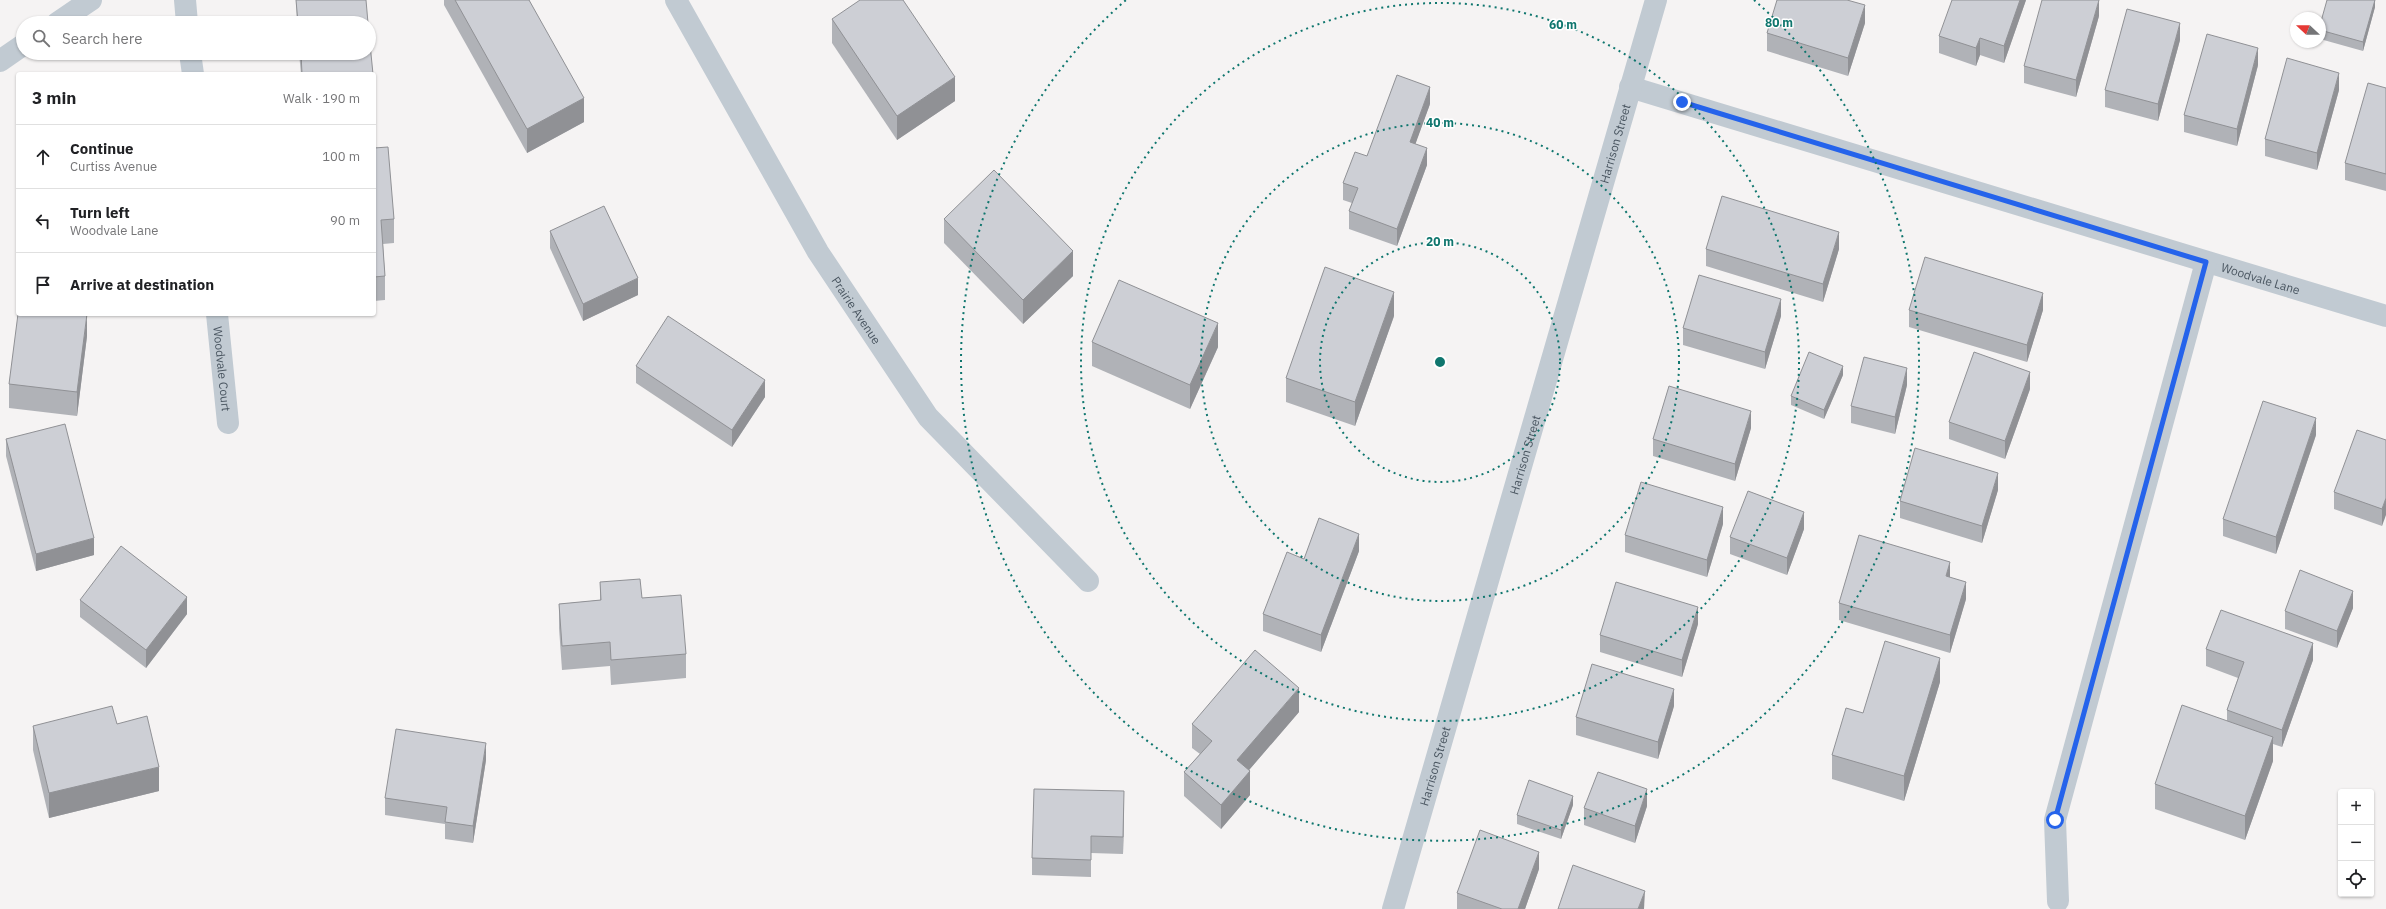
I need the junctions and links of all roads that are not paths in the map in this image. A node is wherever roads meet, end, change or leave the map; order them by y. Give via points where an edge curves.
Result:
1 (91, 0) edge
2 (185, 0) edge
3 (676, 0) edge
4 (1656, 0) edge
5 (67, 16) edge
6 (186, 16) edge
7 (16, 51) edge
8 (191, 60) edge
9 (0, 61) edge
10 (193, 72) edge
11 (1630, 87) junction
12 (2206, 262) junction
13 (217, 316) edge
14 (2386, 316) edge
15 (228, 423) dead end
16 (1088, 581) dead end
17 (2058, 901) dead end
18 (1393, 909) edge

1 - 5 street
2 - 6 street
3 - 16 street, Prairie Avenue via 818,252 928,417
4 - 11 street, Harrison Street
7 - 9 street
8 - 10 street
11 - 12 street, Woodvale Lane
11 - 18 street, Harrison Street
12 - 14 street, Woodvale Lane
12 - 17 street via 2055,820
13 - 15 street, Woodvale Court

